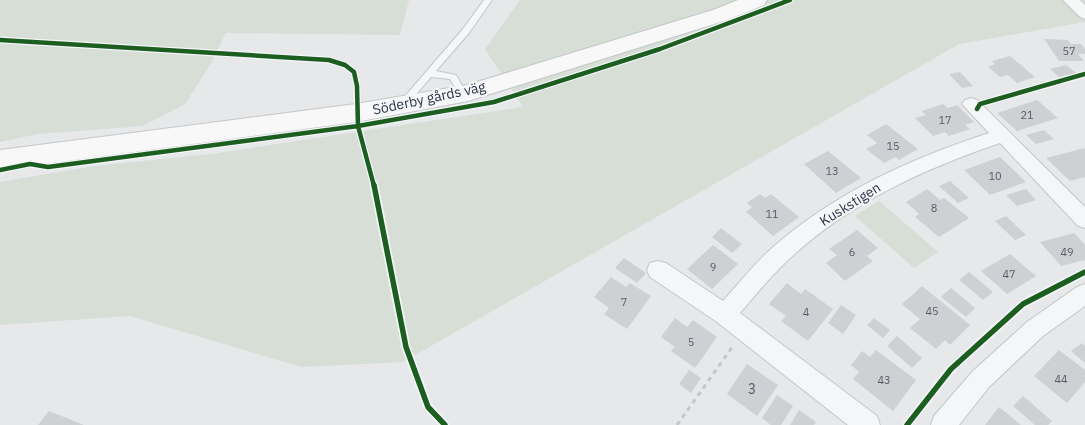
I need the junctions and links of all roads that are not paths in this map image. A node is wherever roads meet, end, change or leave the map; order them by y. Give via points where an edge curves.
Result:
1 (488, 0) edge
2 (757, 0) edge
3 (1072, 0) edge
4 (1085, 14) edge
5 (429, 74) junction
6 (463, 94) junction
7 (971, 104) dead end
8 (402, 105) junction
9 (1002, 135) junction
10 (0, 160) edge
11 (1085, 220) edge
12 (658, 270) dead end
13 (1085, 294) edge
14 (725, 315) junction
15 (868, 425) edge
16 (944, 425) edge

1 - 5 lane
2 - 6 main road, Söderby gårds väg via 720,15
3 - 4 street
5 - 6 lane via 453,77
5 - 8 lane
6 - 8 main road, Söderby gårds väg
7 - 9 street
8 - 10 main road, Söderby gårds väg
9 - 11 street
9 - 14 street, Kuskstigen via 891,178 824,219 786,248
12 - 14 street
13 - 16 street via 1035,329 981,379
14 - 15 street

